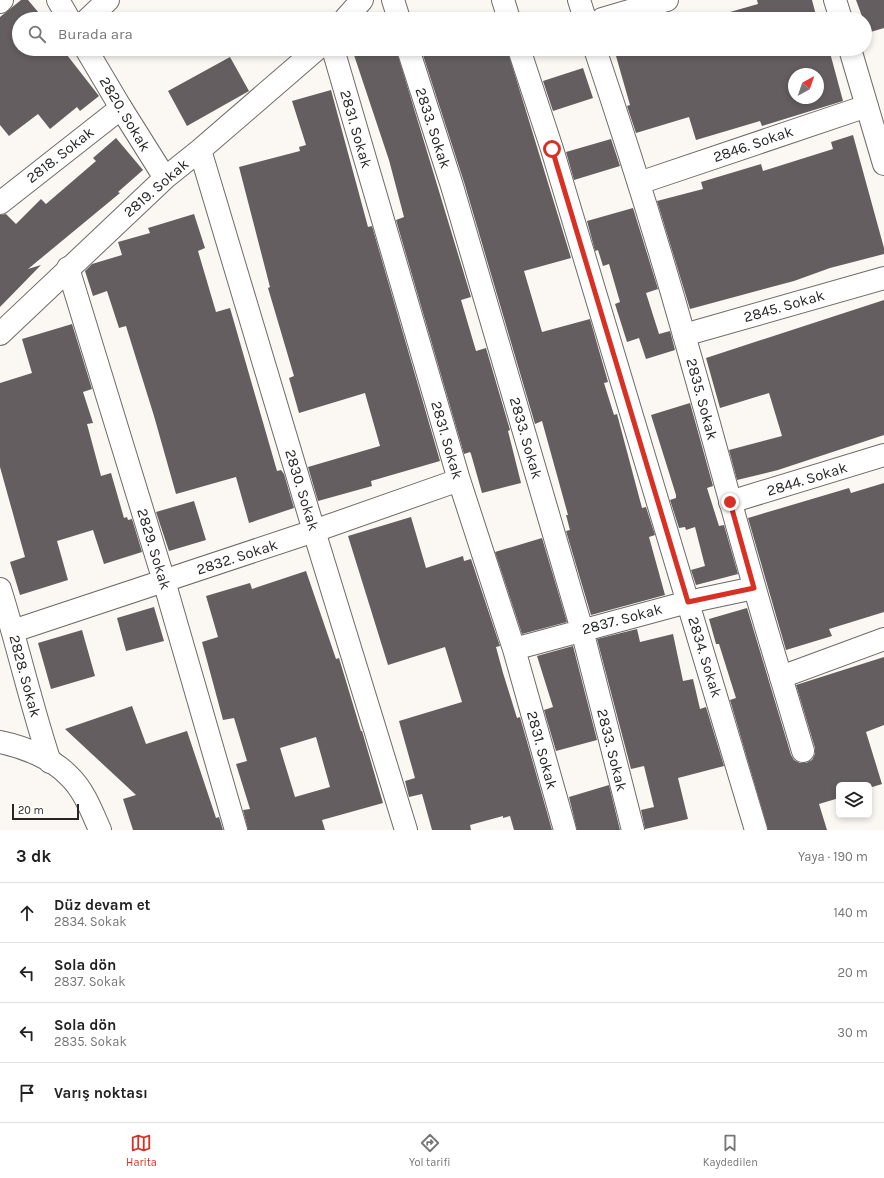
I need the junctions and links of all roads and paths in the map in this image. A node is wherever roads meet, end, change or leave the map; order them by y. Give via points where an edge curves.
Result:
1 (2, 0) edge
2 (58, 0) edge
3 (108, 0) edge
4 (362, 0) edge
5 (393, 0) edge
6 (502, 0) edge
7 (667, 0) edge
8 (835, 0) edge
9 (0, 2) edge
10 (588, 10) edge
11 (65, 12) edge
12 (95, 12) edge
13 (351, 12) edge
14 (397, 12) edge
15 (506, 12) edge
16 (839, 12) edge
17 (90, 56) edge
18 (309, 56) edge
19 (335, 56) edge
20 (410, 56) edge
21 (521, 56) edge
22 (597, 56) edge
23 (852, 56) edge
24 (867, 106) junction
25 (121, 108) junction
26 (200, 150) junction
27 (884, 164) edge
28 (165, 178) junction
29 (640, 183) junction
30 (3, 194) edge
31 (68, 268) junction
32 (884, 278) edge
33 (0, 334) edge
34 (684, 335) junction
35 (884, 455) edge
36 (459, 480) junction
37 (730, 502) junction
38 (314, 531) junction
39 (164, 581) junction
40 (754, 588) junction
41 (0, 589) edge
42 (688, 602) junction
43 (582, 630) junction
44 (13, 631) junction
45 (884, 639) edge
46 (514, 649) junction
47 (781, 677) junction
48 (0, 742) edge
49 (803, 751) dead end
50 (50, 762) junction
51 (100, 830) edge
52 (236, 830) edge
53 (406, 830) edge
54 (565, 830) edge
55 (633, 830) edge
56 (756, 830) edge

1 - 9 street
2 - 11 street
3 - 12 street
4 - 13 street
5 - 14 street
6 - 15 street
7 - 10 street
8 - 16 street
17 - 25 street, 2820. Sokak
18 - 26 street, 2819. Sokak
19 - 36 street, 2831. Sokak
20 - 43 street, 2833. Sokak via 454,194
21 - 42 street, 2834. Sokak via 557,164
22 - 29 street, 2835. Sokak
23 - 24 street
24 - 27 street
24 - 29 street, 2846. Sokak
25 - 28 street, 2820. Sokak
25 - 30 street, 2818. Sokak
26 - 28 street, 2819. Sokak
26 - 38 street, 2830. Sokak
28 - 31 street, 2819. Sokak
29 - 34 street, 2835. Sokak
31 - 33 street, 2819. Sokak
31 - 39 street, 2829. Sokak
32 - 34 street, 2845. Sokak
34 - 37 street, 2835. Sokak
35 - 37 street, 2844. Sokak
36 - 38 street, 2832. Sokak
36 - 46 street, 2831. Sokak
37 - 40 street, 2835. Sokak
38 - 39 street, 2832. Sokak
38 - 53 street, 2830. Sokak
39 - 44 street, 2832. Sokak
39 - 52 street, 2829. Sokak
40 - 42 street, 2837. Sokak
40 - 47 street, 2835. Sokak
41 - 44 street, 2828. Sokak
42 - 43 street, 2837. Sokak
42 - 56 street, 2834. Sokak
43 - 46 street, 2837. Sokak
43 - 55 street, 2833. Sokak
44 - 50 street, 2828. Sokak
45 - 47 street
46 - 54 street, 2831. Sokak
47 - 49 street, 2835. Sokak
48 - 50 street via 16,745
50 - 51 street via 70,776 87,801

